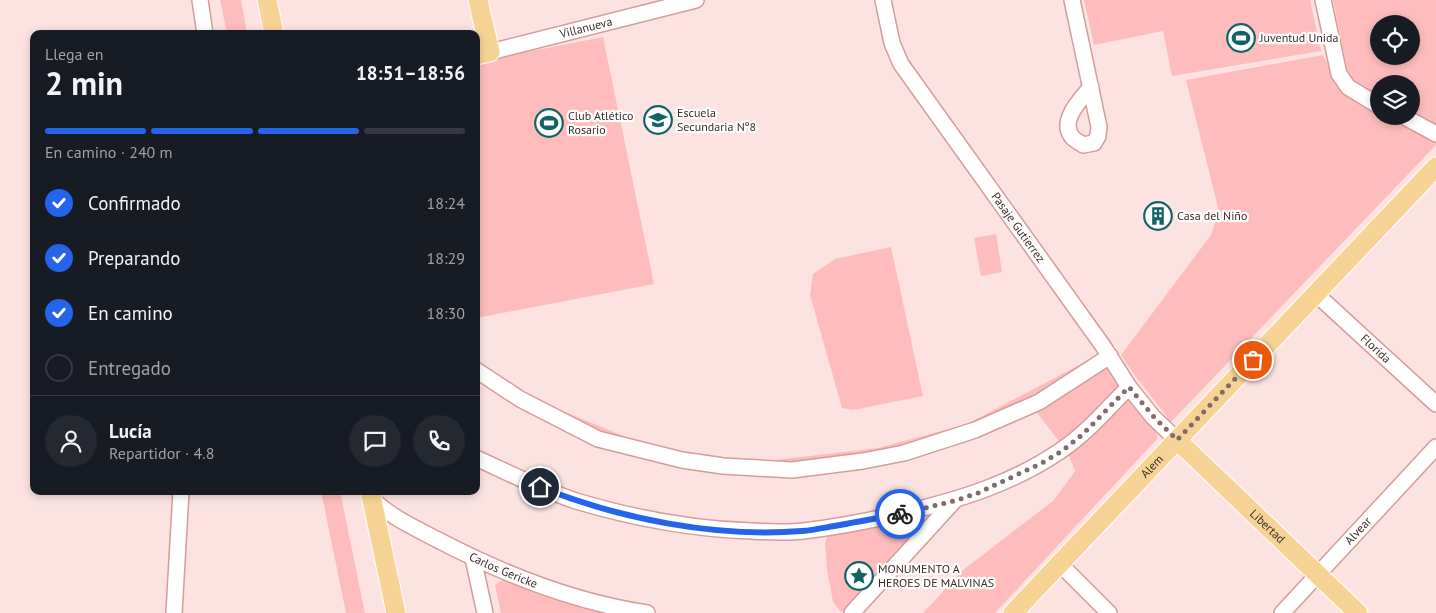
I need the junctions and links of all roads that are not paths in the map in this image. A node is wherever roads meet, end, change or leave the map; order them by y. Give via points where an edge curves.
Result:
1 (200, 0) edge
2 (267, 0) edge
3 (478, 0) edge
4 (696, 0) edge
5 (883, 0) edge
6 (1072, 0) edge
7 (1323, 0) edge
8 (204, 30) edge
9 (273, 30) edge
10 (483, 54) edge
11 (1091, 87) dead end
12 (1370, 100) edge
13 (1420, 125) edge
14 (1436, 134) edge
15 (1436, 167) edge
16 (1316, 294) junction
17 (1110, 356) junction
18 (480, 373) edge
19 (1129, 387) junction
20 (1436, 404) edge
21 (1177, 440) junction
22 (1436, 447) edge
23 (480, 460) edge
24 (181, 495) edge
25 (371, 495) edge
26 (954, 501) junction
27 (472, 558) junction
28 (1060, 564) junction
29 (1318, 575) junction
30 (174, 613) edge
31 (396, 613) edge
32 (485, 613) edge
33 (647, 613) edge
34 (852, 613) edge
35 (1013, 613) edge
36 (1109, 613) edge
37 (1282, 613) edge
38 (1358, 613) edge

1 - 8 street
2 - 9 main road
3 - 10 main road
4 - 10 street, Villanueva
5 - 17 street, Pasaje Gutierrez via 892,43 901,64
6 - 11 street
7 - 12 street via 1339,74 1348,87
13 - 14 street
15 - 16 main road, Alem
16 - 20 street, Florida
16 - 21 main road, Alem
17 - 18 street via 1039,402 975,430 904,453 863,462 792,470 682,460 598,439 520,400
17 - 19 street, Pasaje Gutierrez
19 - 21 street, Pasaje Gutierrez
19 - 26 street via 1062,451 1007,480
21 - 28 main road, Alem
21 - 29 main road, Libertad
22 - 29 street, Alvear
23 - 26 street via 576,501 657,521 703,528 803,531 887,517
24 - 30 street
25 - 27 street, Carlos Gericke via 386,512
25 - 31 main road
26 - 34 street
27 - 32 street
27 - 33 street, Carlos Gericke via 589,602
28 - 35 main road, Alem
28 - 36 street
29 - 37 street, Alvear
29 - 38 main road, Libertad

